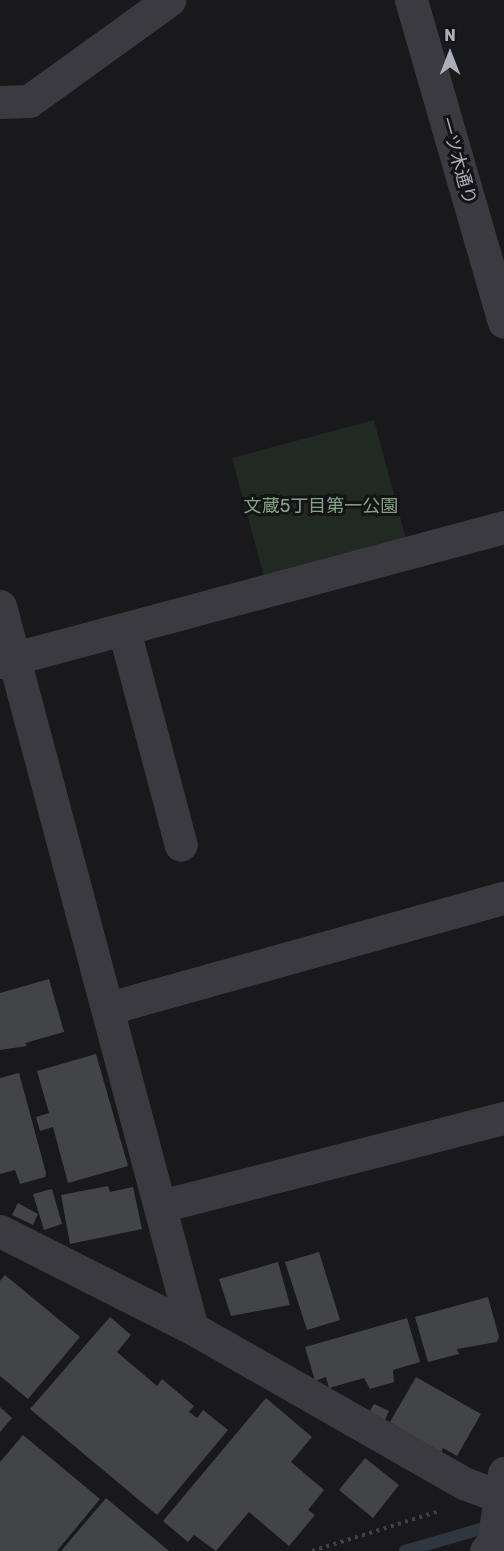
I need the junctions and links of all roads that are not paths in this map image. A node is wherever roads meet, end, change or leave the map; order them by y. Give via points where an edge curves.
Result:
1 (169, 0) edge
2 (411, 0) edge
3 (0, 102) edge
4 (504, 322) edge
5 (504, 527) edge
6 (0, 606) edge
7 (124, 630) junction
8 (7, 660) edge
9 (181, 845) dead end
10 (504, 898) edge
11 (109, 1008) junction
12 (504, 1118) edge
13 (161, 1206) junction
14 (0, 1231) edge
15 (192, 1328) junction
16 (501, 1492) edge
17 (484, 1546) edge

1 - 3 street via 29,101
2 - 4 street, 一ツ木通り
5 - 7 street
6 - 8 street
7 - 8 street
7 - 9 street
8 - 11 street
10 - 11 street
11 - 13 street
12 - 13 street
13 - 15 street
14 - 15 street
15 - 16 street via 466,1484
16 - 17 street

